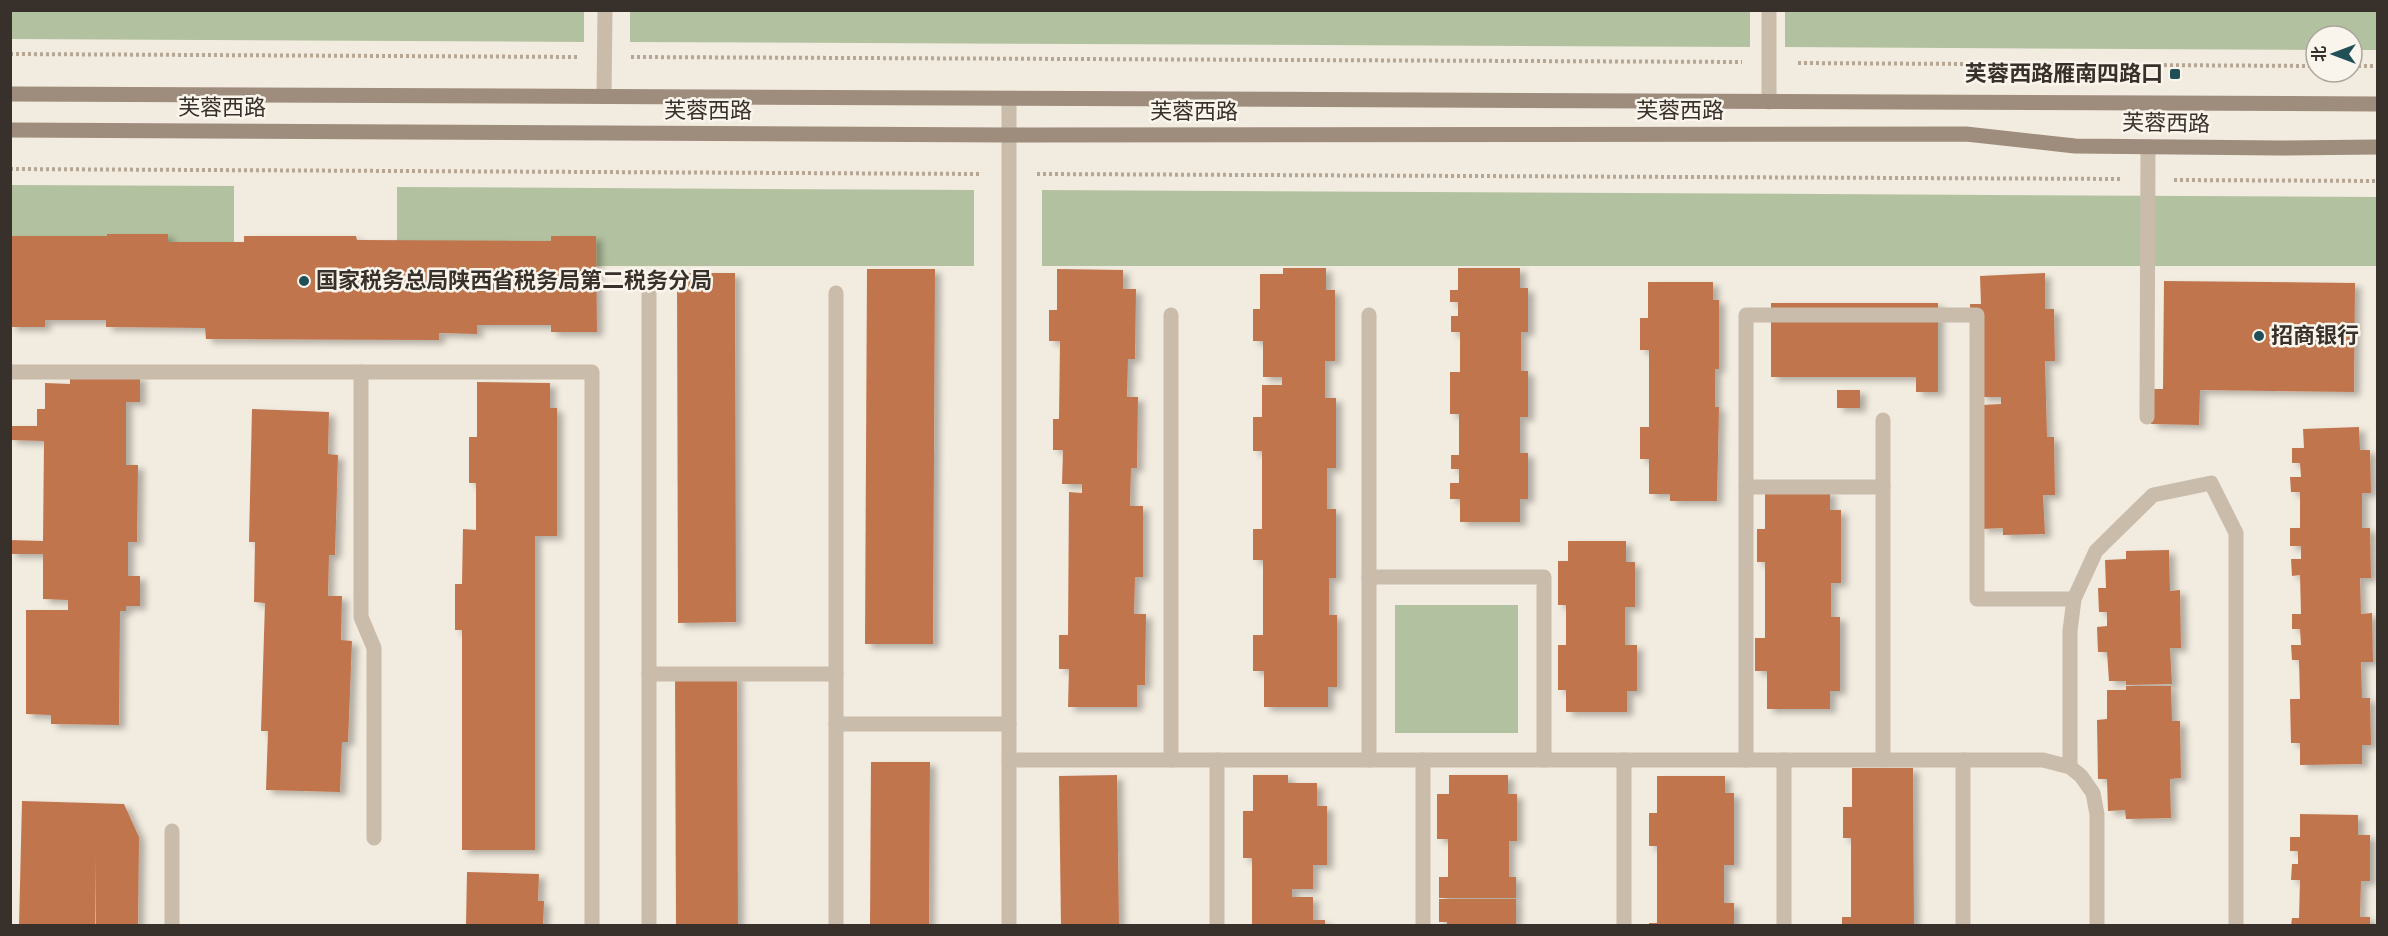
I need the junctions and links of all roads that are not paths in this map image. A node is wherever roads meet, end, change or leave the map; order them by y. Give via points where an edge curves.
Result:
1 (605, 10) edge
2 (1769, 10) edge
3 (10, 94) edge
4 (604, 96) junction
5 (1009, 99) junction
6 (1769, 102) junction
7 (2378, 104) edge
8 (10, 130) edge
9 (1009, 135) junction
10 (2148, 147) junction
11 (2378, 147) edge
12 (649, 293) dead end
13 (837, 293) dead end
14 (1171, 315) dead end
15 (1369, 315) dead end
16 (10, 372) edge
17 (361, 372) junction
18 (2147, 417) dead end
19 (1883, 420) dead end
20 (1746, 487) junction
21 (1883, 487) junction
22 (1369, 578) junction
23 (2074, 599) junction
24 (649, 674) junction
25 (837, 674) junction
26 (837, 724) junction
27 (1009, 724) junction
28 (1009, 760) junction
29 (1171, 760) junction
30 (1217, 760) junction
31 (1369, 760) junction
32 (1423, 760) junction
33 (1544, 760) junction
34 (1624, 760) junction
35 (1746, 760) junction
36 (1784, 760) junction
37 (1883, 760) junction
38 (1963, 760) junction
39 (2070, 767) junction
40 (172, 831) dead end
41 (374, 838) dead end
42 (172, 926) edge
43 (592, 926) edge
44 (649, 926) edge
45 (837, 926) edge
46 (1009, 926) edge
47 (1217, 926) edge
48 (1423, 926) edge
49 (1624, 926) edge
50 (1784, 926) edge
51 (1963, 926) edge
52 (2097, 926) edge
53 (2236, 926) edge

1 - 4 street
2 - 6 street
3 - 4 main road, 芙蓉西路
4 - 5 main road, 芙蓉西路
5 - 6 main road, 芙蓉西路
5 - 9 street
6 - 7 main road, 芙蓉西路
8 - 9 main road, 芙蓉西路
9 - 10 main road, 芙蓉西路 via 1966,134 2075,146
9 - 27 street
10 - 11 main road, 芙蓉西路
10 - 18 street
12 - 24 street
13 - 25 street
14 - 29 street
15 - 22 street
16 - 17 street
17 - 41 street via 361,617 374,648
17 - 43 street via 592,372
19 - 21 street
20 - 21 street
20 - 23 street via 1746,315 1977,315 1977,599
20 - 35 street
21 - 37 street
22 - 31 street
22 - 33 street via 1544,578
23 - 39 street via 2070,631
23 - 53 street via 2096,551 2153,495 2211,483 2236,533
24 - 25 street
24 - 44 street
25 - 26 street
26 - 27 street
26 - 45 street
27 - 28 street
28 - 29 street
28 - 46 street
29 - 30 street
30 - 31 street
30 - 47 street
31 - 32 street
32 - 33 street
32 - 48 street
33 - 34 street
34 - 35 street
34 - 49 street
35 - 36 street
36 - 37 street
36 - 50 street
37 - 38 street
38 - 39 street via 2043,760
38 - 51 street
39 - 52 street via 2093,793 2097,814
40 - 42 street

